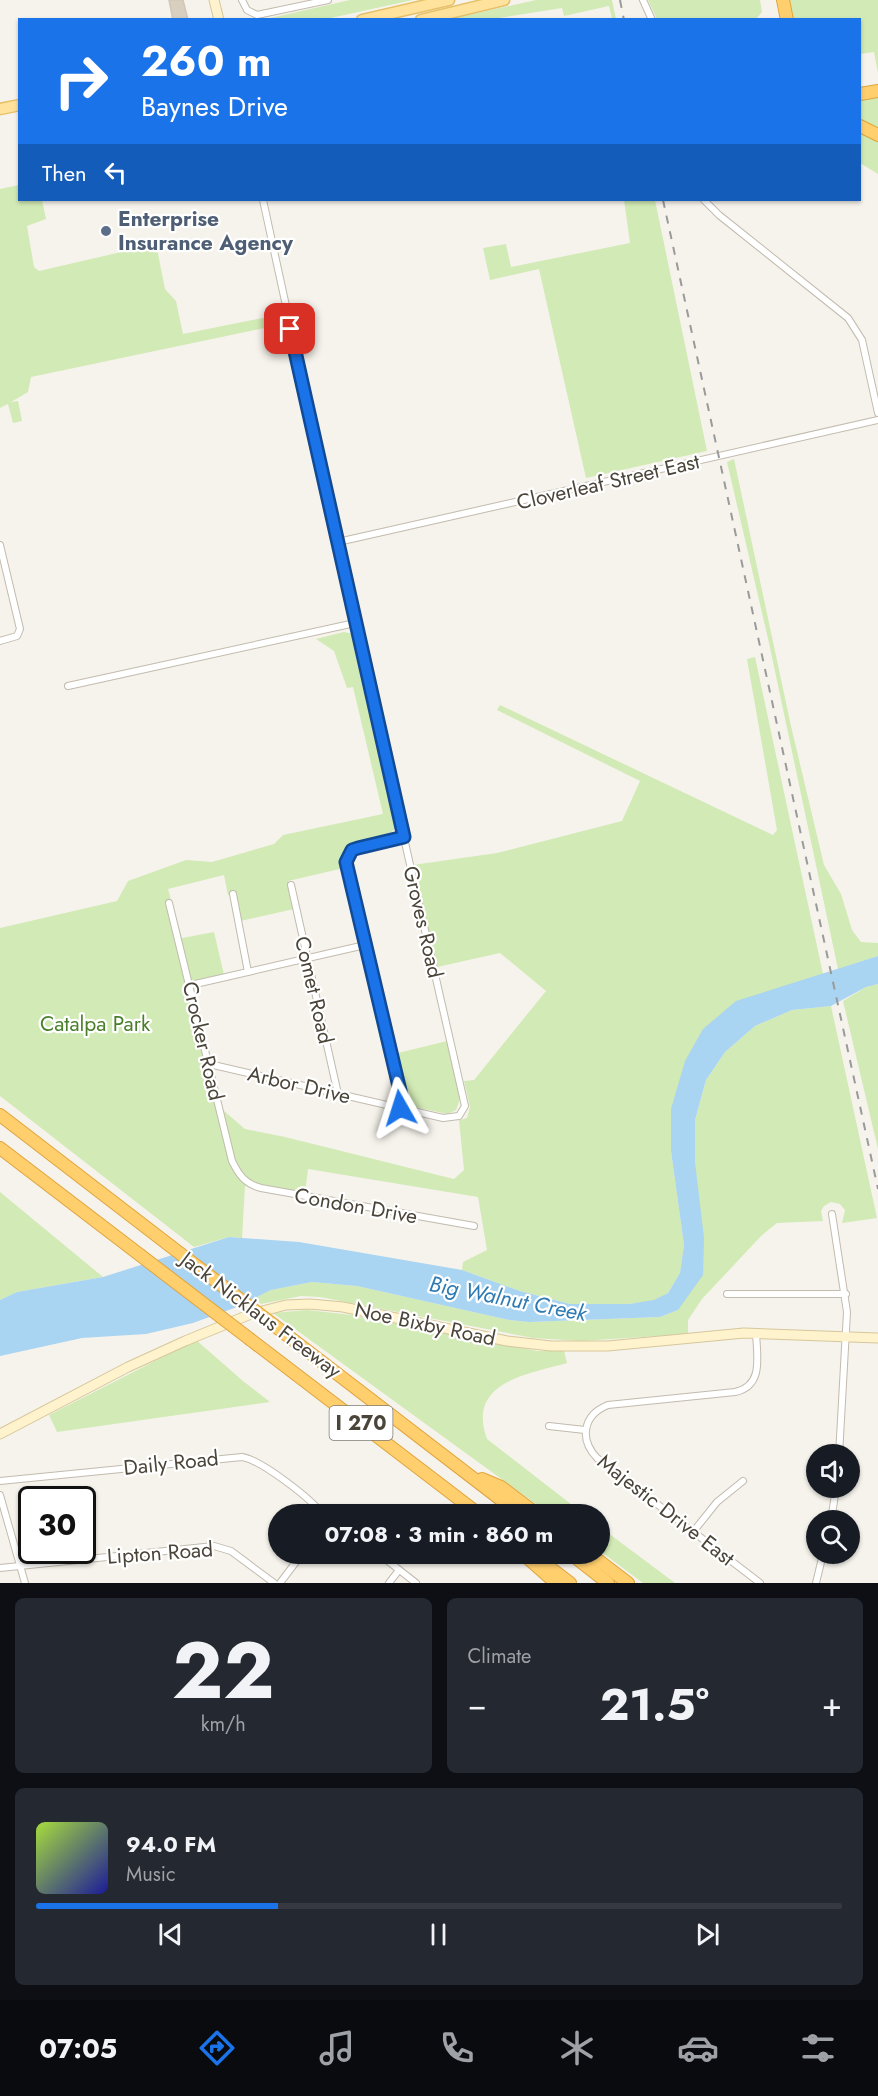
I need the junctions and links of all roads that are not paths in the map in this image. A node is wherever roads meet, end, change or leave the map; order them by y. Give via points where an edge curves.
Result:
1 (214, 0) edge
2 (242, 0) edge
3 (328, 0) edge
4 (449, 0) edge
5 (504, 0) edge
6 (643, 0) edge
7 (776, 0) edge
8 (783, 0) edge
9 (218, 18) edge
10 (371, 18) edge
11 (429, 18) edge
12 (651, 18) edge
13 (780, 18) edge
14 (787, 18) edge
15 (878, 91) edge
16 (861, 94) edge
17 (18, 105) edge
18 (0, 109) edge
19 (861, 126) edge
20 (878, 135) edge
21 (263, 201) edge
22 (705, 201) edge
23 (878, 413) edge
24 (878, 420) edge
25 (338, 542) junction
26 (0, 545) edge
27 (355, 622) junction
28 (0, 640) edge
29 (68, 686) dead end
30 (404, 837) junction
31 (291, 885) dead end
32 (233, 894) dead end
33 (169, 903) dead end
34 (365, 945) junction
35 (307, 959) junction
36 (248, 972) junction
37 (191, 985) junction
38 (209, 1064) junction
39 (338, 1094) junction
40 (400, 1108) junction
41 (0, 1115) edge
42 (459, 1116) joint
43 (0, 1148) edge
44 (241, 1178) joint
45 (832, 1214) dead end
46 (474, 1226) dead end
47 (727, 1294) dead end
48 (846, 1294) junction
49 (756, 1333) junction
50 (846, 1336) junction
51 (878, 1338) edge
52 (549, 1426) dead end
53 (585, 1430) junction
54 (0, 1434) edge
55 (840, 1444) edge
56 (466, 1472) junction
57 (0, 1481) edge
58 (743, 1481) dead end
59 (0, 1495) edge
60 (313, 1504) edge
61 (464, 1504) edge
62 (507, 1504) edge
63 (524, 1504) edge
64 (693, 1532) junction
65 (294, 1564) edge
66 (392, 1564) edge
67 (534, 1564) edge
68 (545, 1564) edge
69 (584, 1564) edge
70 (603, 1564) edge
71 (821, 1564) edge
72 (20, 1566) junction
73 (0, 1568) edge
74 (399, 1570) junction
75 (25, 1583) edge
76 (274, 1583) edge
77 (280, 1583) edge
78 (389, 1583) edge
79 (416, 1583) edge
80 (556, 1583) edge
81 (570, 1583) edge
82 (608, 1583) edge
83 (628, 1583) edge
84 (760, 1583) edge
85 (816, 1583) edge

1 - 9 street
2 - 3 street via 247,10 257,15
4 - 10 main road
5 - 11 main road
6 - 12 street
7 - 13 highway
8 - 14 highway
15 - 16 highway
17 - 18 main road
19 - 20 highway
21 - 25 street, Groves Road
22 - 23 street via 848,318 862,340
24 - 25 street, Cloverleaf Street East
25 - 27 street, Groves Road
26 - 28 street via 20,629 18,635
27 - 29 street
27 - 30 street, Groves Road
30 - 34 street via 352,850 346,862
30 - 42 street, Groves Road via 465,1102
31 - 35 street, Comet Road
32 - 36 street
33 - 37 street, Crocker Road
34 - 35 street
34 - 40 street via 401,1095
35 - 36 street
35 - 39 street, Comet Road
36 - 37 street
37 - 38 street, Crocker Road
38 - 39 street, Arbor Drive
38 - 44 street, Crocker Road via 232,1161
39 - 40 street, Arbor Drive
40 - 42 street, Arbor Drive via 443,1118
41 - 56 highway, Jack Nicklaus Freeway / I 270, bridge
43 - 61 highway, Jack Nicklaus Freeway / I 270, bridge
44 - 46 street, Condon Drive via 261,1188
45 - 48 street
47 - 48 street
48 - 50 street
49 - 50 street, Noe Bixby Road
49 - 53 street via 756,1375 746,1388 608,1405 596,1412
49 - 54 street, Noe Bixby Road via 608,1346 551,1346 507,1341 343,1307 280,1306 243,1317 128,1367
50 - 51 street, Noe Bixby Road
50 - 55 street
52 - 53 street
53 - 64 street, Majestic Drive East via 588,1445 597,1458
56 - 62 highway, Jack Nicklaus Freeway / I 270
56 - 63 highway via 501,1486
57 - 60 street, Daily Road via 242,1457 262,1465
58 - 64 street via 717,1502
59 - 72 street
64 - 84 street, Majestic Drive East
65 - 77 street
66 - 74 street
67 - 80 highway
68 - 81 highway
69 - 82 highway
70 - 83 highway
71 - 85 street
72 - 73 street, Lipton Road
72 - 75 street
72 - 76 street, Lipton Road via 214,1546 231,1551
74 - 78 street
74 - 79 street

